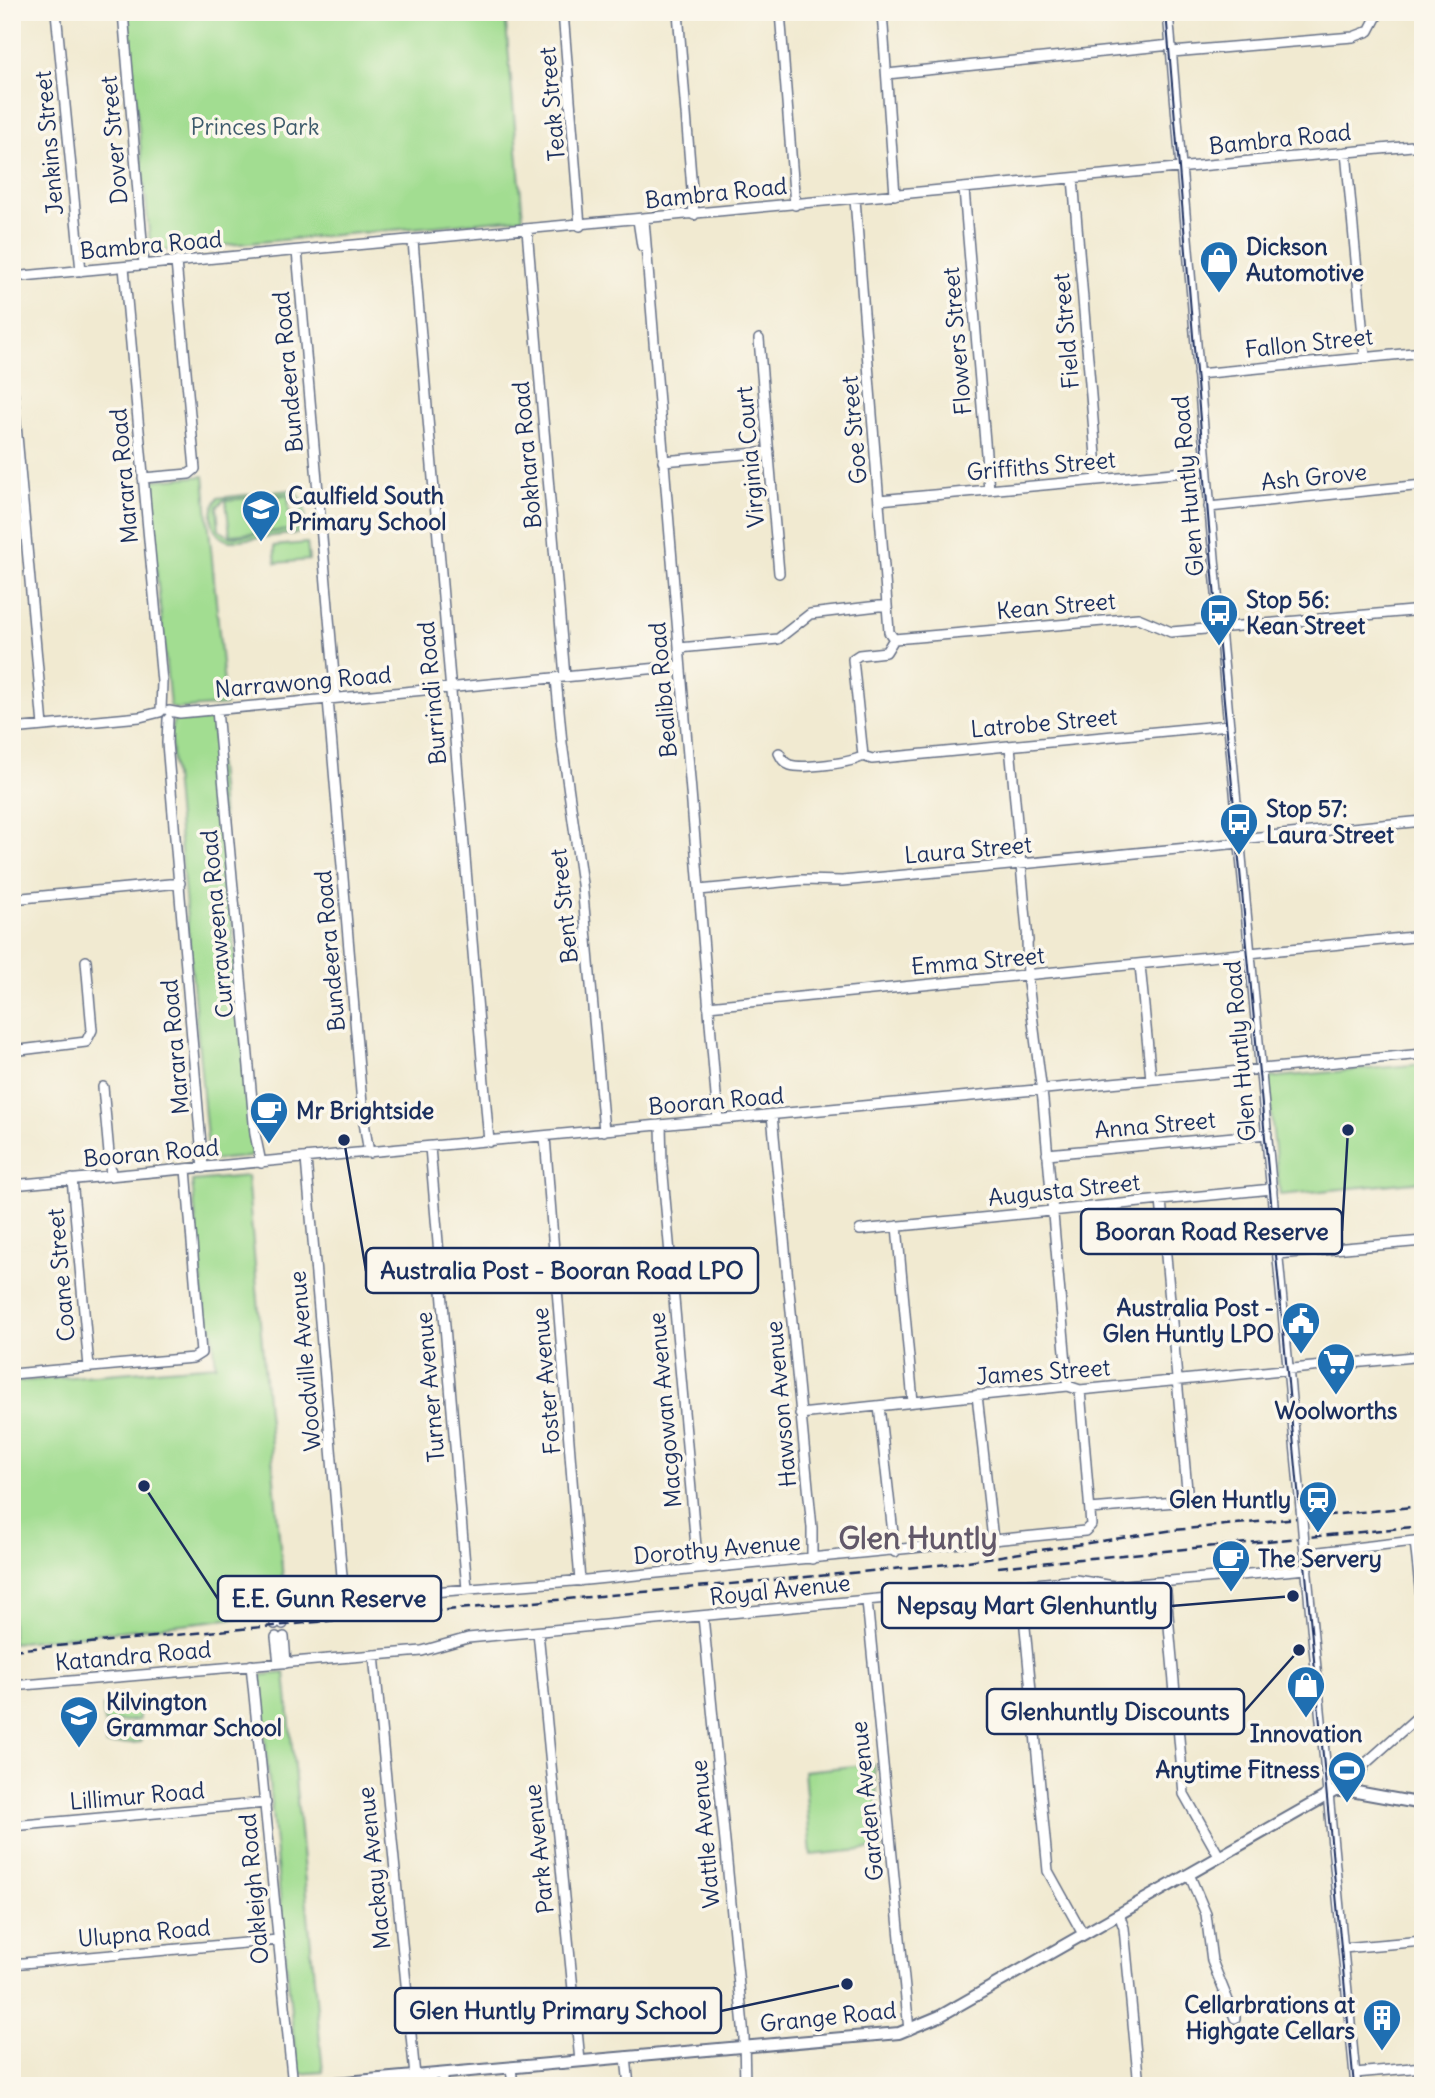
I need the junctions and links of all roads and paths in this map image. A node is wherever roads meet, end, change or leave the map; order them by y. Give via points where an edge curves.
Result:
1 (56, 12) edge
2 (123, 12) edge
3 (563, 12) edge
4 (678, 12) edge
5 (780, 12) edge
6 (882, 12) edge
7 (1168, 12) edge
8 (1379, 12) edge
9 (1171, 48) junction
10 (887, 74) junction
11 (1423, 145) edge
12 (1346, 152) junction
13 (1181, 168) junction
14 (1073, 178) junction
15 (964, 189) junction
16 (898, 195) junction
17 (855, 199) junction
18 (797, 204) junction
19 (697, 215) junction
20 (641, 220) junction
21 (582, 225) junction
22 (527, 230) junction
23 (413, 241) junction
24 (297, 251) junction
25 (176, 262) junction
26 (144, 265) junction
27 (124, 267) junction
28 (81, 271) junction
29 (12, 277) edge
30 (759, 339) dead end
31 (1423, 352) edge
32 (1365, 357) junction
33 (1198, 374) junction
34 (12, 380) edge
35 (769, 452) junction
36 (663, 461) junction
37 (1206, 470) junction
38 (143, 478) junction
39 (1098, 480) junction
40 (1423, 485) edge
41 (989, 490) junction
42 (879, 500) junction
43 (1209, 507) junction
44 (779, 573) dead end
45 (887, 605) junction
46 (1423, 610) edge
47 (1220, 629) junction
48 (894, 639) junction
49 (679, 648) junction
50 (680, 666) junction
51 (561, 677) junction
52 (451, 688) junction
53 (332, 699) junction
54 (217, 710) junction
55 (164, 715) junction
56 (1229, 725) junction
57 (43, 726) junction
58 (12, 729) edge
59 (1010, 746) junction
60 (779, 753) dead end
61 (863, 756) junction
62 (1423, 821) edge
63 (1240, 841) junction
64 (1020, 864) junction
65 (180, 883) junction
66 (699, 890) junction
67 (12, 899) edge
68 (1423, 936) edge
69 (1250, 953) junction
70 (86, 961) dead end
71 (1140, 965) junction
72 (1030, 975) junction
73 (708, 1006) junction
74 (12, 1051) edge
75 (1423, 1054) edge
76 (1261, 1069) junction
77 (1151, 1079) junction
78 (103, 1087) dead end
79 (1041, 1090) junction
80 (775, 1115) junction
81 (718, 1120) junction
82 (659, 1126) junction
83 (604, 1131) junction
84 (1267, 1134) junction
85 (543, 1137) junction
86 (489, 1142) junction
87 (427, 1148) junction
88 (366, 1154) junction
89 (1047, 1154) junction
90 (306, 1159) junction
91 (258, 1163) junction
92 (206, 1167) junction
93 (186, 1169) junction
94 (111, 1176) junction
95 (72, 1179) junction
96 (12, 1185) edge
97 (1272, 1189) junction
98 (1161, 1200) junction
99 (1053, 1210) junction
100 (897, 1226) junction
101 (860, 1230) dead end
102 (1423, 1241) edge
103 (1278, 1254) junction
104 (1423, 1356) edge
105 (89, 1367) junction
106 (1289, 1369) junction
107 (12, 1374) edge
108 (1178, 1380) junction
109 (1068, 1386) junction
110 (1080, 1390) junction
111 (978, 1395) junction
112 (913, 1402) junction
113 (879, 1406) junction
114 (800, 1413) junction
115 (1090, 1509) junction
116 (993, 1540) junction
117 (1419, 1541) edge
118 (895, 1552) junction
119 (1306, 1558) junction
120 (815, 1559) junction
121 (698, 1569) junction
122 (1307, 1569) junction
123 (583, 1580) junction
124 (1165, 1581) junction
125 (1021, 1585) junction
126 (467, 1589) junction
127 (348, 1598) junction
128 (867, 1601) junction
129 (703, 1616) junction
130 (1423, 1616) edge
131 (279, 1624) dead end
132 (538, 1632) junction
133 (280, 1637) dead end
134 (374, 1655) junction
135 (282, 1663) junction
136 (254, 1665) junction
137 (12, 1686) edge
138 (1423, 1712) edge
139 (1351, 1791) junction
140 (1328, 1794) junction
141 (266, 1803) junction
142 (1423, 1804) edge
143 (12, 1826) edge
144 (1219, 1856) junction
145 (1189, 1874) junction
146 (1119, 1914) junction
147 (1083, 1934) junction
148 (278, 1940) junction
149 (1423, 1941) edge
150 (1343, 1948) junction
151 (12, 1964) edge
152 (1235, 2018) dead end
153 (912, 2029) junction
154 (743, 2047) junction
155 (626, 2057) junction
156 (580, 2061) junction
157 (511, 2067) junction
158 (1423, 2067) edge
159 (1355, 2073) junction
160 (415, 2076) junction
161 (440, 2080) edge
162 (293, 2086) edge
163 (301, 2086) edge
164 (513, 2086) edge
165 (629, 2086) edge
166 (746, 2086) edge
167 (1139, 2086) edge
168 (1356, 2086) edge

1 - 28 street, Jenkins Street
2 - 26 street, Dover Street
3 - 21 street, Teak Street
4 - 19 street
5 - 18 street
6 - 10 street
7 - 9 street, Glen Huntly Road
8 - 9 street via 1368,31 1353,37
9 - 10 street
9 - 13 street, Glen Huntly Road
10 - 16 street
11 - 12 street, Bambra Road
12 - 13 street, Bambra Road
12 - 32 street
13 - 14 street, Bambra Road
13 - 33 street, Glen Huntly Road
14 - 15 street, Bambra Road
14 - 39 street, Field Street
15 - 16 street, Bambra Road
15 - 41 street, Flowers Street
16 - 17 street, Bambra Road
17 - 18 street, Bambra Road
17 - 42 street, Goe Street
18 - 19 street, Bambra Road
19 - 20 street, Bambra Road
20 - 21 street, Bambra Road
20 - 36 street, Bealiba Road
21 - 22 street, Bambra Road
22 - 23 street, Bambra Road
22 - 51 street, Bokhara Road
23 - 24 street, Bambra Road
23 - 52 street, Burrindi Road
24 - 25 street, Bambra Road
24 - 53 street, Bundeera Road
25 - 26 street, Bambra Road
25 - 38 street via 195,469 189,474
26 - 27 street, Bambra Road
27 - 28 street, Bambra Road
27 - 38 street, Marara Road
28 - 29 street, Bambra Road
30 - 35 street, Virginia Court
31 - 32 street, Fallon Street
32 - 33 street, Fallon Street
33 - 37 street, Glen Huntly Road
34 - 57 street
35 - 36 street
35 - 44 street, Virginia Court
36 - 49 street, Bealiba Road
37 - 39 street, Griffiths Street
37 - 43 street, Glen Huntly Road
38 - 55 street, Marara Road
39 - 41 street, Griffiths Street
40 - 43 street, Ash Grove
41 - 42 street, Griffiths Street
42 - 45 street, Goe Street
43 - 47 street, Glen Huntly Road
45 - 48 street, Goe Street
45 - 49 street via 810,614 778,639
46 - 47 street, Kean Street
47 - 48 street, Kean Street via 1171,632 1138,618
47 - 56 street, Glen Huntly Road
48 - 61 street via 883,652 857,655 853,662
49 - 50 street, Bealiba Road
50 - 51 street, Narrawong Road
50 - 66 street, Bealiba Road
51 - 52 street, Narrawong Road
51 - 83 street, Bent Street via 562,743 582,884
52 - 53 street, Narrawong Road
52 - 86 street, Burrindi Road
53 - 54 street, Narrawong Road
53 - 88 street, Bundeera Road
54 - 55 street, Narrawong Road
54 - 91 street, Curraweena Road
55 - 57 street
55 - 65 street, Marara Road
56 - 59 street, Latrobe Street
56 - 63 street, Glen Huntly Road
57 - 58 street
59 - 61 street, Latrobe Street via 872,759
59 - 64 street
60 - 61 street, Latrobe Street via 787,764 797,766
62 - 63 street, Laura Street
63 - 64 street, Laura Street
63 - 69 street, Glen Huntly Road
64 - 66 street, Laura Street
64 - 72 street
65 - 67 street
65 - 92 street, Marara Road
66 - 73 street, Bealiba Road
68 - 69 street, Emma Street
69 - 71 street, Emma Street
69 - 76 street, Glen Huntly Road
70 - 74 street via 90,1037 80,1045
71 - 72 street, Emma Street
71 - 77 street
72 - 73 street, Emma Street
72 - 79 street
73 - 81 street, Bealiba Road
75 - 76 street, Booran Road
76 - 77 street, Booran Road
76 - 84 street, Glen Huntly Road
77 - 79 street, Booran Road
78 - 94 street
79 - 80 street, Booran Road
79 - 89 street
80 - 81 street, Booran Road
80 - 114 street, Hawson Avenue
81 - 82 street, Booran Road
82 - 83 street, Booran Road
82 - 121 street, Macgowan Avenue
83 - 85 street, Booran Road
84 - 89 street, Anna Street
84 - 97 street, Glen Huntly Road
85 - 86 street, Booran Road
85 - 123 street, Foster Avenue
86 - 87 street, Booran Road
87 - 88 street, Booran Road
87 - 126 street, Turner Avenue
88 - 90 street, Booran Road
89 - 99 street
90 - 91 street, Booran Road
90 - 127 street, Woodville Avenue
91 - 92 street, Booran Road
92 - 93 street, Booran Road
93 - 94 street, Booran Road
93 - 105 street via 201,1353 193,1358
94 - 95 street, Booran Road
95 - 96 street, Booran Road
95 - 105 street, Coane Street
97 - 98 street, Augusta Street
97 - 103 street, Glen Huntly Road
98 - 99 street, Augusta Street
98 - 108 street
99 - 100 street, Augusta Street
99 - 109 street
100 - 101 street, Augusta Street
100 - 112 street
102 - 103 street
103 - 106 street, Glen Huntly Road
104 - 106 street, James Street
105 - 107 street
106 - 108 street, James Street
106 - 119 street, Glen Huntly Road, bridge
108 - 110 street, James Street
108 - 115 street via 1188,1501
109 - 110 street, James Street
109 - 111 street, James Street
110 - 115 street
111 - 112 street, James Street
111 - 116 street
112 - 113 street, James Street
113 - 114 street, James Street
113 - 118 street
114 - 120 street, Hawson Avenue
115 - 116 street, Dorothy Avenue via 1091,1525 1085,1531
116 - 118 street, Dorothy Avenue
117 - 119 street via 1319,1552
117 - 130 street
118 - 120 street, Dorothy Avenue
119 - 122 street, Glen Huntly Road
120 - 121 street, Dorothy Avenue
121 - 123 street, Dorothy Avenue
122 - 124 street, Royal Avenue
122 - 140 street, Glen Huntly Road
123 - 126 street, Dorothy Avenue
124 - 125 street, Royal Avenue via 1114,1586 1076,1580
124 - 144 street via 1184,1794
125 - 128 street, Royal Avenue
125 - 147 street via 1048,1871
126 - 127 street, Dorothy Avenue
127 - 131 street via 299,1603
128 - 129 street, Royal Avenue
128 - 153 street, Garden Avenue
129 - 132 street, Royal Avenue
129 - 154 street, Wattle Avenue
132 - 134 street, Royal Avenue via 468,1638 429,1650
132 - 156 street, Park Avenue
133 - 135 street
134 - 135 street, Royal Avenue
134 - 160 street, Mackay Avenue
135 - 136 street, Royal Avenue
136 - 137 street, Katandra Road
136 - 141 street, Oakleigh Road
138 - 139 street via 1365,1764
139 - 140 main road, Grange Road
139 - 142 main road, Grange Road
140 - 144 main road, Grange Road
140 - 150 street, Glen Huntly Road
141 - 143 street, Lillimur Road
141 - 148 street, Oakleigh Road
144 - 145 main road, Grange Road
145 - 146 main road, Grange Road
145 - 152 street via 1206,1914 1212,1961
146 - 147 main road, Grange Road
146 - 167 street
147 - 153 main road, Grange Road
148 - 151 street, Ulupna Road
148 - 162 street, Oakleigh Road
149 - 150 street
150 - 159 street, Glen Huntly Road
153 - 154 main road, Grange Road
154 - 155 main road, Grange Road
154 - 166 street, Wattle Avenue
155 - 156 main road, Grange Road
155 - 165 street
156 - 157 main road, Grange Road
157 - 161 main road, Grange Road
157 - 164 street
158 - 159 street
159 - 168 street, Glen Huntly Road
160 - 161 main road, Grange Road
160 - 163 main road, Grange Road

